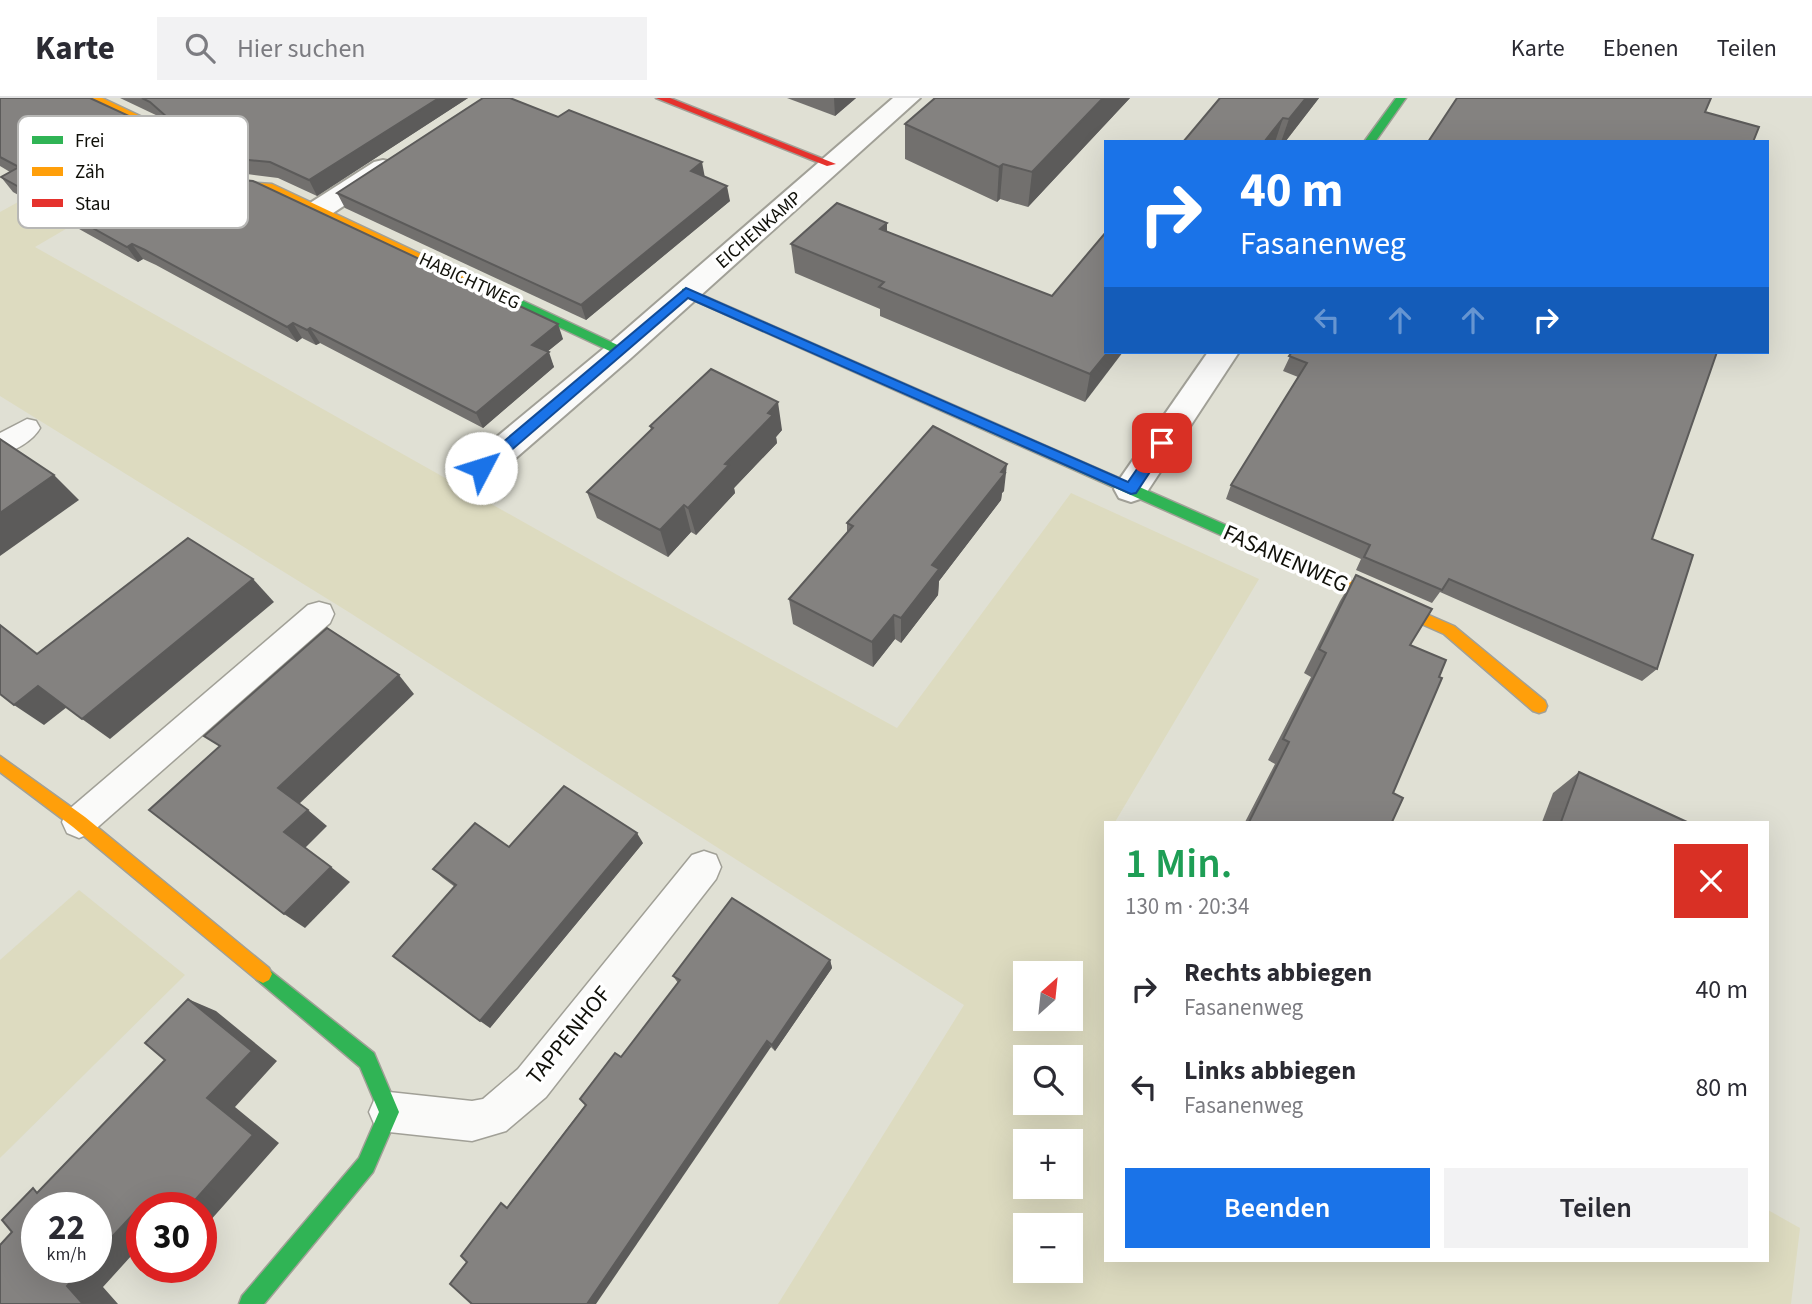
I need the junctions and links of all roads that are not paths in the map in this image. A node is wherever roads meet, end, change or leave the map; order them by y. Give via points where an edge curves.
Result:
1 (94, 98) edge
2 (661, 98) edge
3 (908, 98) edge
4 (1401, 98) edge
5 (132, 116) edge
6 (1371, 140) edge
7 (400, 157) edge
8 (831, 164) junction
9 (248, 185) edge
10 (320, 209) junction
11 (686, 292) junction
12 (620, 351) junction
13 (1223, 354) edge
14 (27, 428) dead end
15 (0, 446) edge
16 (481, 468) dead end
17 (1131, 489) junction
18 (319, 614) dead end
19 (1539, 706) dead end
20 (0, 763) edge
21 (79, 822) junction
22 (704, 867) dead end
23 (389, 1112) junction
24 (250, 1304) edge

1 - 5 street, HABICHTWEG
2 - 8 street
3 - 8 street, EICHENKAMP
4 - 6 street
7 - 10 street
8 - 11 street, EICHENKAMP
9 - 10 street, HABICHTWEG via 268,186
10 - 12 street, HABICHTWEG
11 - 12 street, EICHENKAMP
11 - 17 street, FASANENWEG
12 - 16 street, EICHENKAMP
13 - 17 street
14 - 15 lane
17 - 19 street, FASANENWEG via 1449,630
18 - 21 lane
20 - 21 street
21 - 23 street via 367,1060
22 - 23 lane, TAPPENHOF via 532,1083 492,1117 472,1121
23 - 24 street via 366,1165

